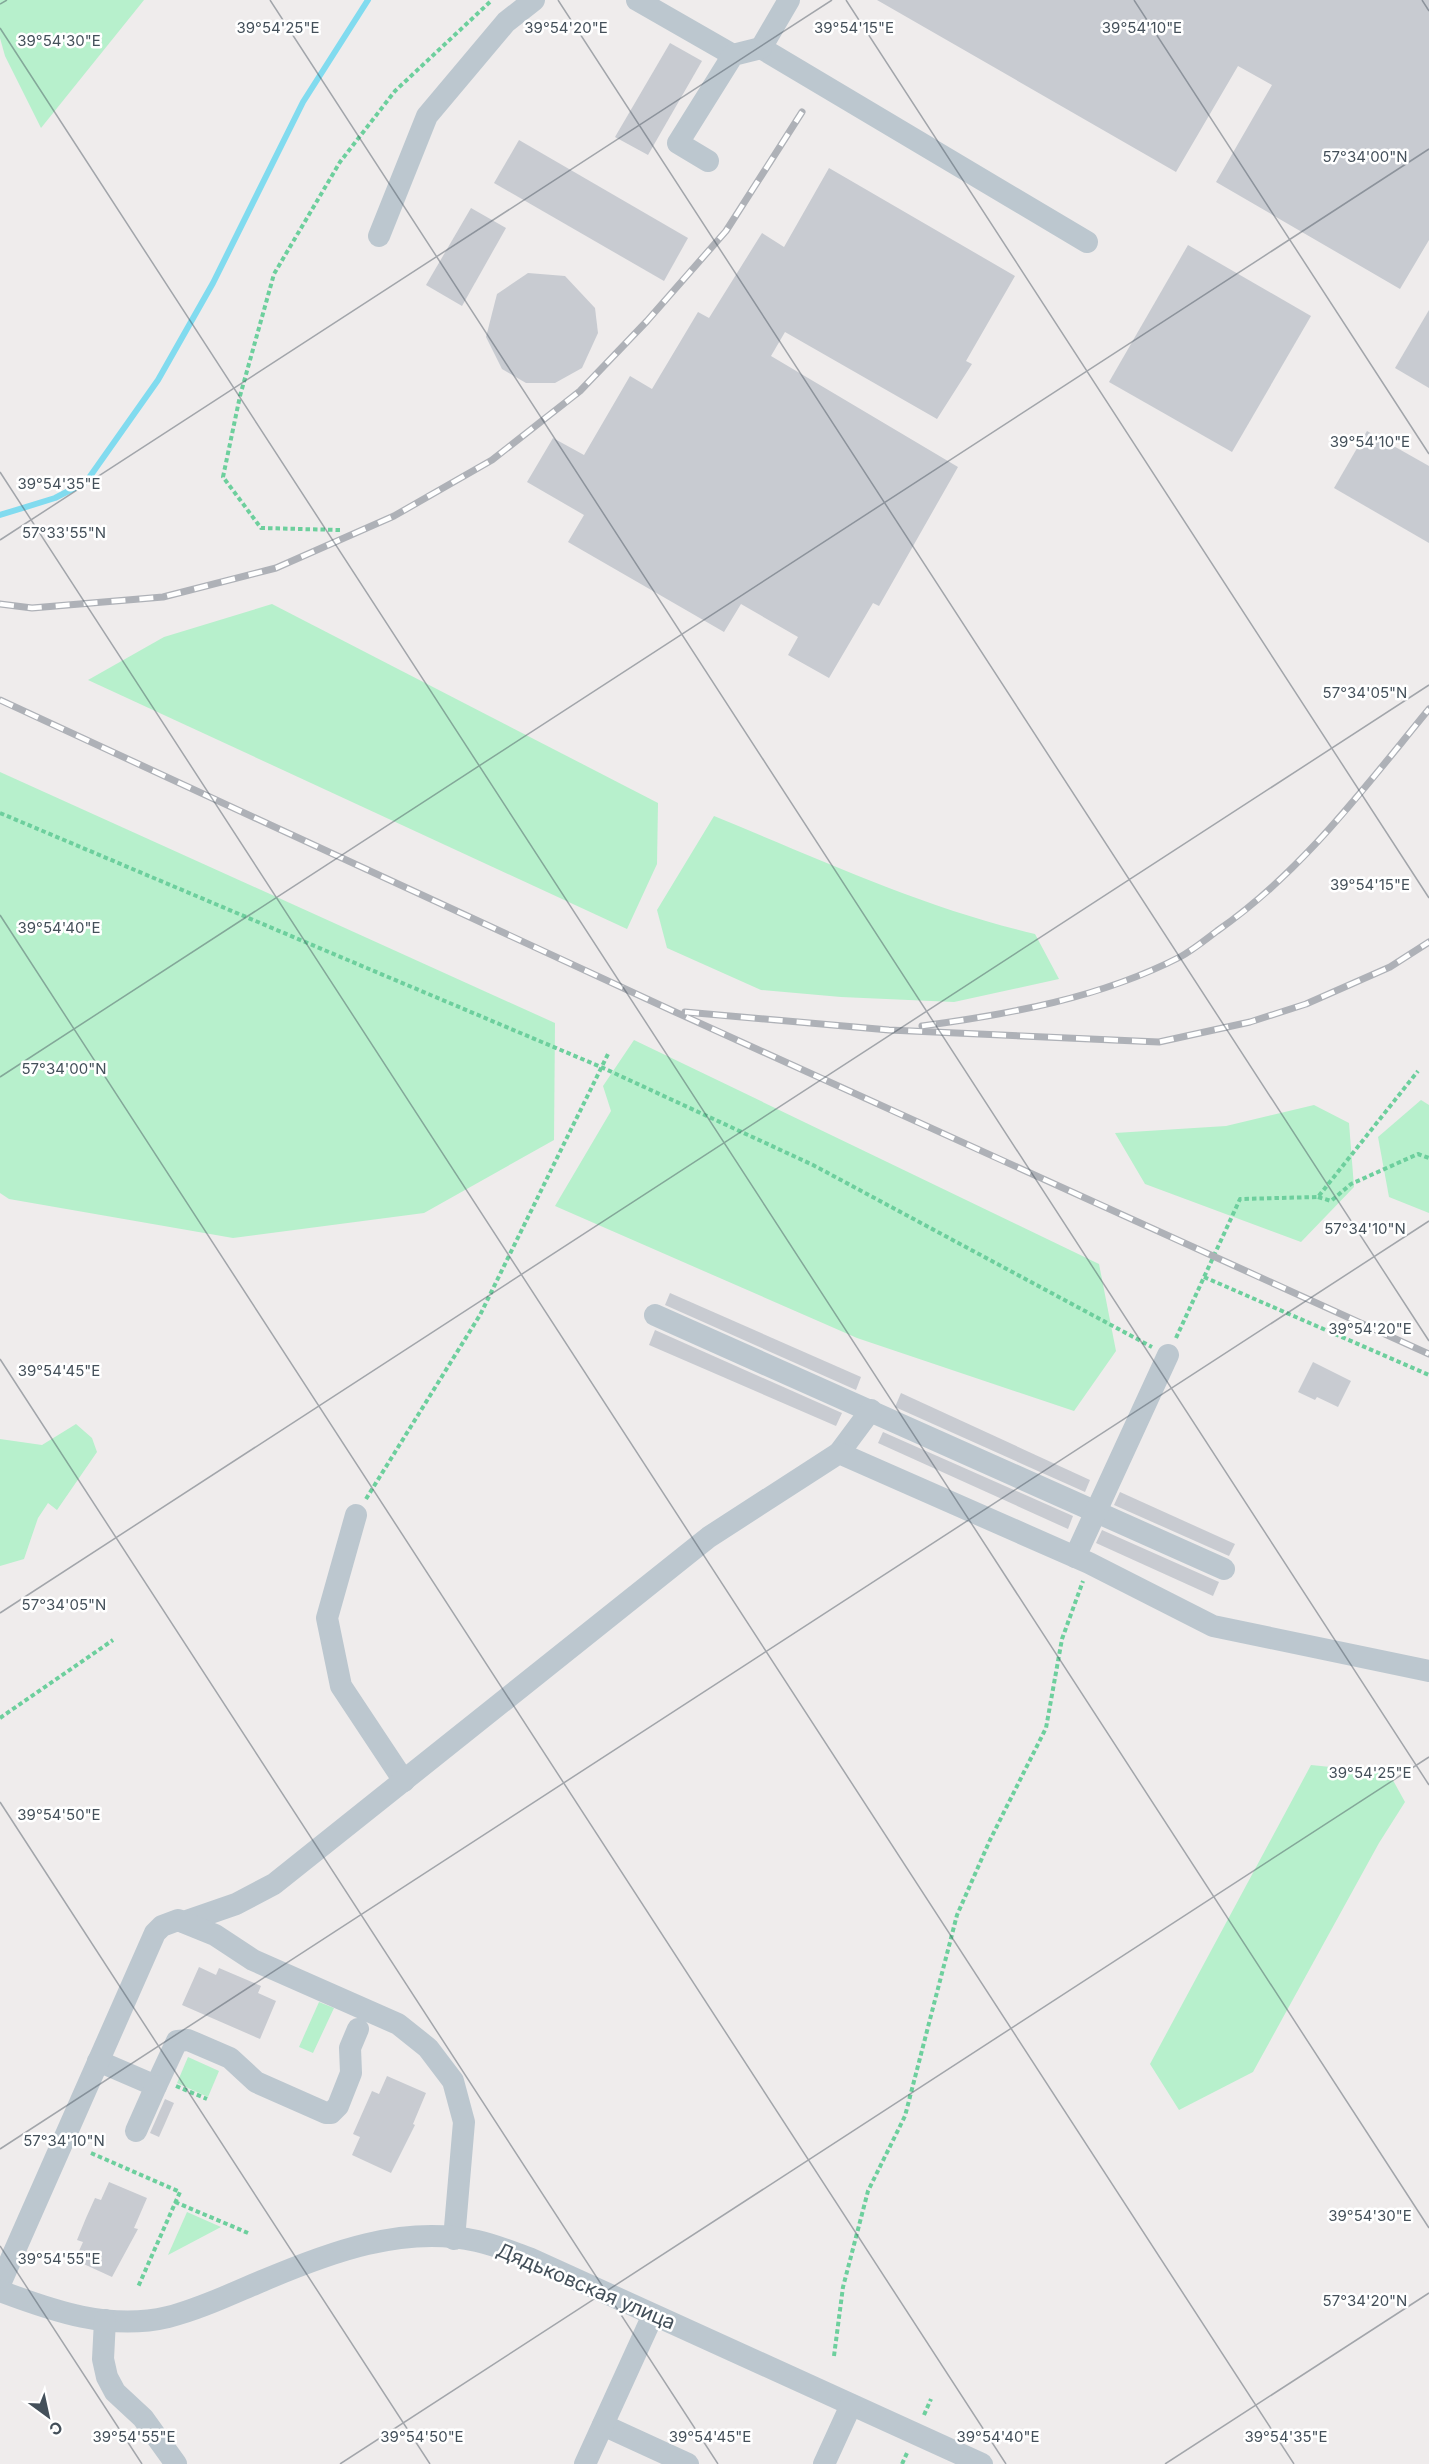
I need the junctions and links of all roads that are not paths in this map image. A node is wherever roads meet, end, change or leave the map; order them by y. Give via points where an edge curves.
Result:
1 (534, 0) edge
2 (637, 0) edge
3 (789, 0) edge
4 (761, 48) junction
5 (733, 55) junction
6 (708, 161) dead end
7 (379, 236) dead end
8 (1087, 242) dead end
9 (655, 1315) dead end
10 (1168, 1355) road end
11 (871, 1410) junction
12 (839, 1453) junction
13 (1096, 1511) junction
14 (356, 1515) road end
15 (1082, 1560) junction
16 (1224, 1569) dead end
17 (1429, 1671) edge
18 (404, 1781) junction
19 (184, 1922) junction
20 (358, 2029) dead end
21 (98, 2061) junction
22 (157, 2082) junction
23 (136, 2131) dead end
24 (454, 2239) junction
25 (0, 2284) edge
26 (0, 2291) edge
27 (653, 2314) junction
28 (105, 2320) junction
29 (851, 2405) junction
30 (603, 2425) junction
31 (176, 2464) edge
32 (585, 2464) edge
33 (688, 2464) edge
34 (824, 2464) edge
35 (982, 2464) edge

1 - 7 street via 506,21 427,116
2 - 5 street
3 - 4 street
4 - 5 street
4 - 8 street
5 - 6 street via 678,143
9 - 11 street
10 - 13 street
11 - 12 street
11 - 13 street
12 - 15 street
12 - 18 street via 709,1537
13 - 15 street
13 - 16 street
14 - 18 street via 327,1618 341,1686
15 - 17 street via 1213,1626
18 - 19 street via 274,1884 237,1904
19 - 21 street via 170,1921 155,1933
19 - 24 street via 215,1935 253,1960 398,2024 428,2048 453,2081 464,2122
20 - 22 street via 350,2048 351,2073 338,2106 331,2113 256,2082 236,2061 188,2040 177,2041
21 - 22 street
21 - 25 street
22 - 23 street
24 - 27 street, Дядьковская улица via 476,2241 529,2258
24 - 28 street, Дядьковская улица via 420,2235 367,2243 167,2318
26 - 28 street, Дядьковская улица via 61,2314
27 - 29 street, Дядьковская улица
27 - 30 street
28 - 31 street via 102,2359 107,2377 115,2392 143,2418
29 - 34 street
29 - 35 street, Дядьковская улица
30 - 32 street
30 - 33 street

